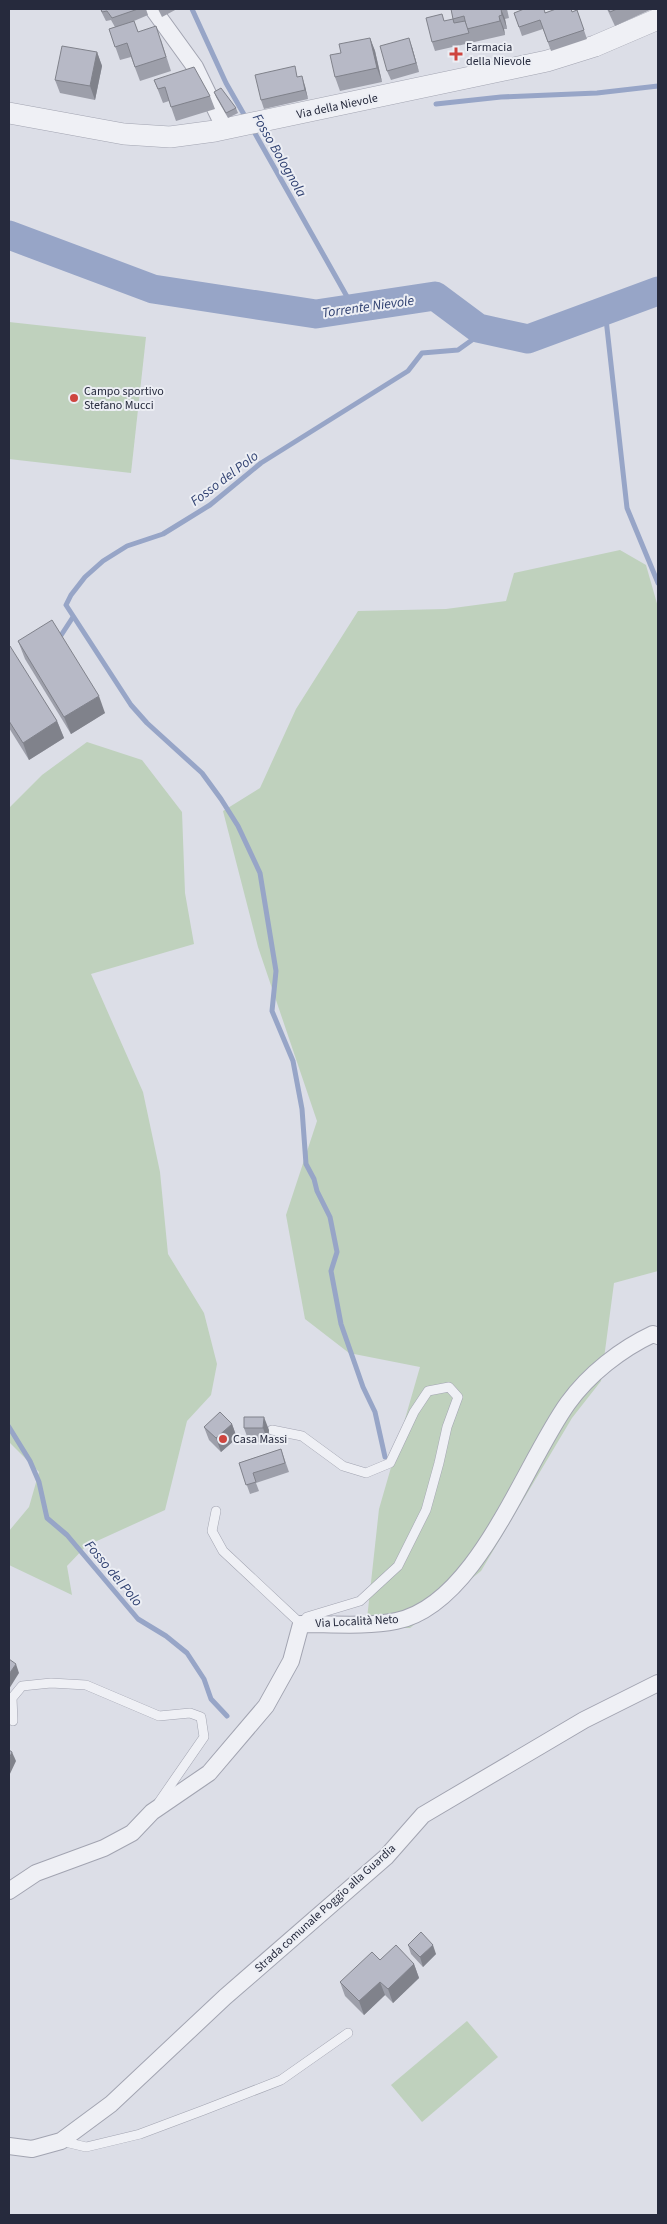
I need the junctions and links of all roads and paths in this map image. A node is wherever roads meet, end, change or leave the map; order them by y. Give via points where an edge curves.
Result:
1 (153, 9) edge
2 (658, 19) edge
3 (9, 113) edge
4 (231, 128) junction
5 (658, 1336) edge
6 (272, 1430) dead end
7 (216, 1511) dead end
8 (301, 1624) junction
9 (658, 1683) edge
10 (13, 1721) dead end
11 (152, 1812) junction
12 (9, 1891) edge
13 (348, 2033) dead end
14 (61, 2141) junction
15 (9, 2146) edge

1 - 4 street via 195,67
2 - 4 street, Via della Nievole via 594,46 547,61
3 - 4 street, Via della Nievole via 124,134 170,137
5 - 8 street, Via Località Neto via 653,1334 634,1344 591,1378 569,1402 507,1510 462,1578 426,1610 397,1621
6 - 8 lane via 302,1436 343,1466 366,1473 390,1463 414,1412 428,1391 449,1387 458,1397 426,1510 398,1566 360,1601 307,1617
7 - 8 lane via 212,1532 223,1551
8 - 11 street, Via Località Neto via 290,1661 266,1706 209,1774
9 - 14 street, Strada comunale Poggio alla Guardia via 584,1720 423,1815 386,1857 225,1998 111,2104
10 - 11 lane via 12,1698 22,1686 51,1683 86,1686 159,1716 190,1713 201,1717 204,1737
11 - 12 street, Via Località Neto via 132,1833 104,1848 36,1873
13 - 14 lane via 281,2080 204,2110 140,2134 86,2147
14 - 15 street, Strada comunale Poggio alla Guardia via 32,2149

